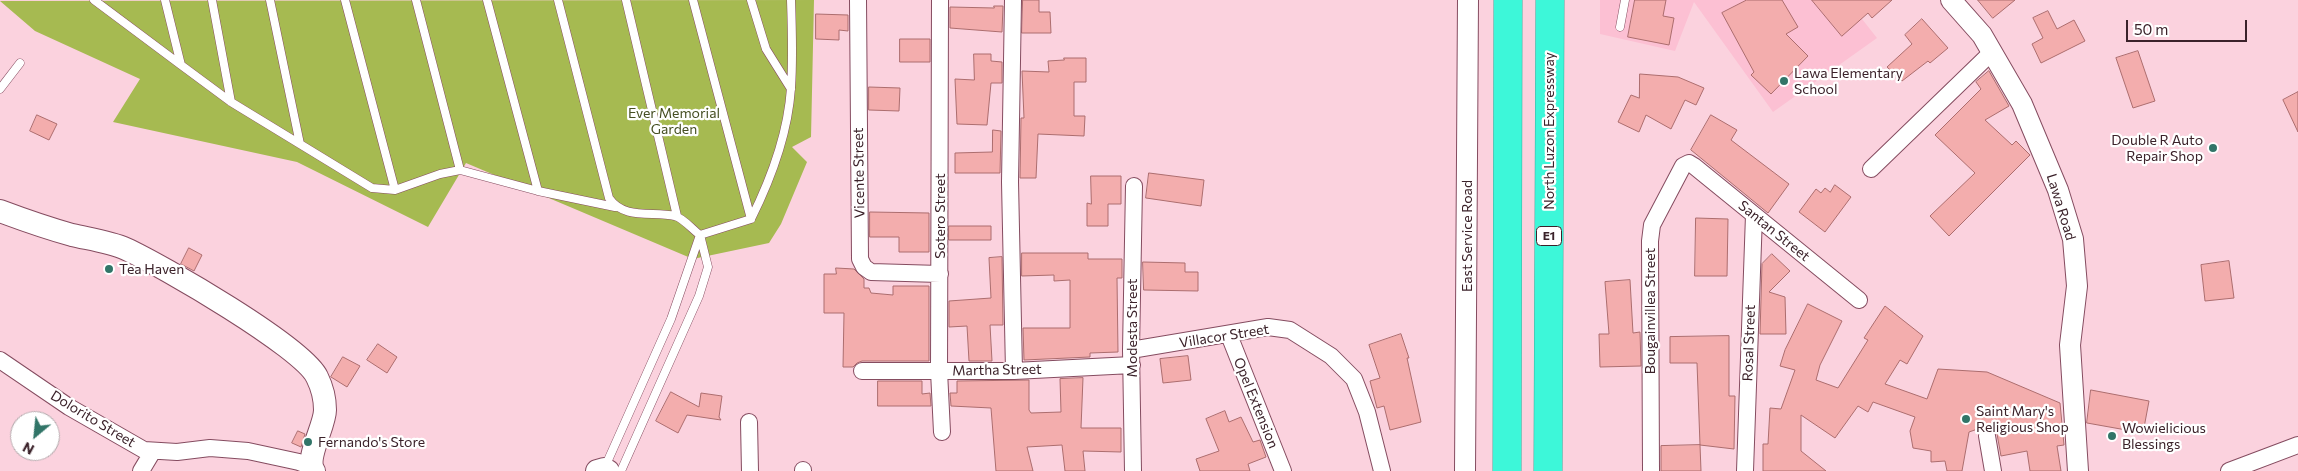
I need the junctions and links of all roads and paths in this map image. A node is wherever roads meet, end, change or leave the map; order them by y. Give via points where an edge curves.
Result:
1 (94, 0) edge
2 (165, 0) edge
3 (212, 0) edge
4 (270, 0) edge
5 (345, 0) edge
6 (416, 0) edge
7 (487, 0) edge
8 (558, 0) edge
9 (626, 0) edge
10 (693, 0) edge
11 (751, 0) edge
12 (791, 0) edge
13 (858, 0) edge
14 (940, 0) edge
15 (1013, 0) edge
16 (1468, 0) edge
17 (1508, 0) edge
18 (1550, 0) edge
19 (1625, 0) edge
20 (1951, 0) edge
21 (1620, 27) dead end
22 (1992, 52) junction
23 (20, 63) dead end
24 (181, 65) junction
25 (0, 89) edge
26 (791, 89) junction
27 (230, 102) junction
28 (300, 144) junction
29 (1689, 163) joint
30 (1871, 169) dead end
31 (460, 170) junction
32 (1134, 186) dead end
33 (395, 190) junction
34 (538, 192) junction
35 (615, 206) junction
36 (0, 211) edge
37 (1754, 215) junction
38 (677, 216) junction
39 (751, 219) junction
40 (700, 235) junction
41 (940, 274) junction
42 (1859, 300) dead end
43 (1229, 335) junction
44 (1132, 358) junction
45 (0, 360) edge
46 (862, 370) dead end
47 (939, 371) junction
48 (1014, 371) junction
49 (749, 422) dead end
50 (942, 432) dead end
51 (1987, 436) dead end
52 (2298, 445) edge
53 (153, 450) junction
54 (2270, 463) edge
55 (313, 469) edge
56 (141, 471) edge
57 (608, 471) edge
58 (750, 471) edge
59 (1133, 471) edge
60 (1284, 471) edge
61 (1382, 471) edge
62 (1465, 471) edge
63 (1507, 471) edge
64 (1548, 471) edge
65 (1651, 471) edge
66 (1745, 471) edge
67 (1993, 471) edge
68 (2078, 471) edge
69 (2229, 471) edge

1 - 24 lane
2 - 24 lane
3 - 27 lane
4 - 28 lane
5 - 33 lane
6 - 31 lane
7 - 34 lane
8 - 35 lane via 609,198
9 - 38 lane
10 - 39 lane
11 - 26 lane via 766,49
12 - 26 lane
13 - 41 street, Vicente Street via 860,259 871,272
14 - 41 street, Sotero Street
15 - 48 street via 1010,182
16 - 62 street, East Service Road
17 - 63 highway
18 - 64 highway, North Luzon Expressway / E1
19 - 21 lane
20 - 22 street, Lawa Road via 1982,35
22 - 30 street
22 - 68 street, Lawa Road via 2025,112 2058,190 2073,239 2077,286 2070,345
23 - 25 lane
24 - 27 lane
26 - 39 lane via 782,140 766,189
27 - 28 lane
28 - 33 lane via 372,188
29 - 37 street, Santan Street
29 - 65 street, Bougainvillea Street via 1683,166 1664,200 1652,226 1650,241
31 - 33 lane
31 - 34 lane
32 - 44 street, Modesta Street
34 - 35 lane
35 - 38 lane via 627,212
36 - 55 main road via 41,227 125,249 198,288 293,352 317,375 324,394 326,411 312,455
37 - 42 street, Santan Street
37 - 66 street, Rosal Street
38 - 40 lane
39 - 40 lane
40 - 57 lane via 671,319
40 - 57 lane via 708,267 699,296
41 - 47 street, Sotero Street
43 - 44 street, Villacor Street
43 - 60 street, Opel Extension
43 - 61 street, Villacor Street via 1268,327 1290,330 1331,356 1354,379 1367,412
44 - 48 street, Martha Street
44 - 59 street, Modesta Street
45 - 53 street, Dolorito Street via 69,407 144,450
46 - 47 street, Martha Street
47 - 48 street, Martha Street
47 - 50 street, Sotero Street
49 - 58 street
51 - 67 street
52 - 54 street
53 - 55 street, Dolorito Street via 177,452 210,448 248,451 298,462
53 - 56 street
54 - 69 street

